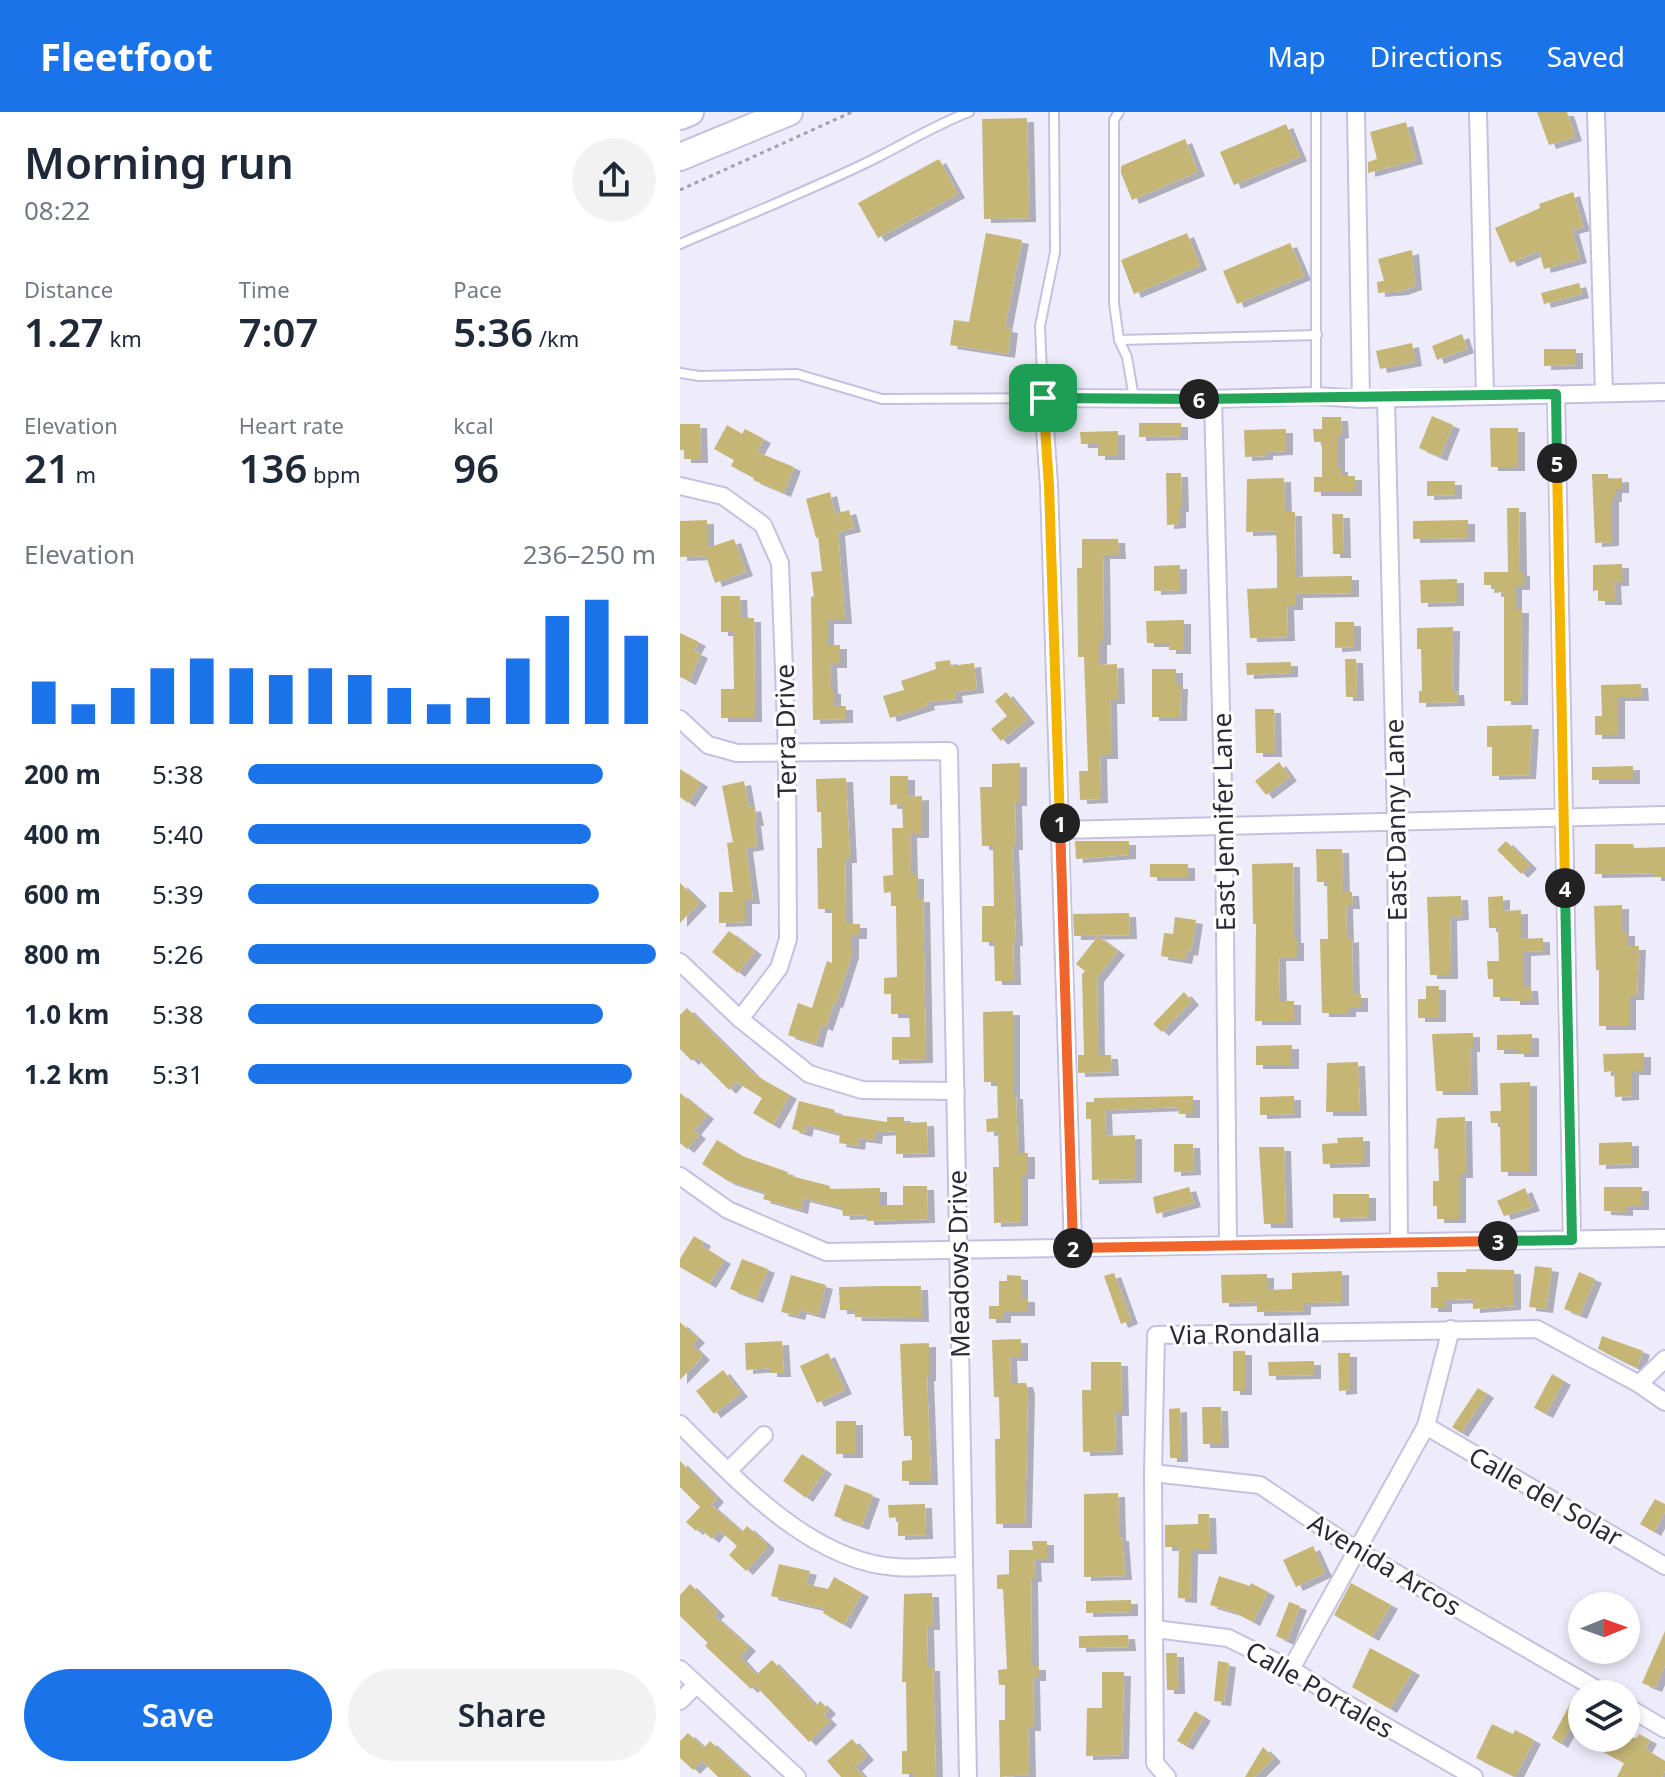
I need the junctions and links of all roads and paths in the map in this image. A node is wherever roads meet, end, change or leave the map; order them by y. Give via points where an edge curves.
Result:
1 (690, 112) edge
2 (789, 112) edge
3 (852, 112) edge
4 (969, 112) edge
5 (1054, 112) edge
6 (1119, 112) edge
7 (1316, 112) edge
8 (1356, 112) edge
9 (1478, 112) edge
10 (1596, 112) edge
11 (680, 116) edge
12 (680, 157) edge
13 (680, 190) edge
14 (680, 244) edge
15 (1317, 335) junction
16 (1119, 340) junction
17 (680, 373) edge
18 (1665, 392) edge
19 (1604, 393) junction
20 (1556, 394) junction
21 (1316, 396) junction
22 (1485, 396) junction
23 (1043, 398) junction
24 (1134, 398) junction
25 (1386, 398) junction
26 (1213, 399) junction
27 (1361, 399) junction
28 (680, 486) edge
29 (680, 719) edge
30 (787, 752) junction
31 (1665, 815) edge
32 (1564, 817) junction
33 (1396, 822) junction
34 (1224, 826) junction
35 (1060, 830) junction
36 (680, 962) edge
37 (740, 1019) junction
38 (956, 1091) junction
39 (680, 1176) edge
40 (1665, 1238) edge
41 (1572, 1240) junction
42 (1399, 1242) junction
43 (1228, 1245) junction
44 (1073, 1248) junction
45 (958, 1252) junction
46 (1451, 1329) junction
47 (1665, 1359) edge
48 (1639, 1384) junction
49 (1665, 1402) edge
50 (680, 1424) edge
51 (1426, 1426) junction
52 (764, 1435) dead end
53 (728, 1471) junction
54 (1153, 1473) junction
55 (1356, 1550) junction
56 (963, 1566) junction
57 (1665, 1566) edge
58 (1155, 1629) junction
59 (680, 1669) edge
60 (1291, 1669) junction
61 (1581, 1680) edge
62 (696, 1685) junction
63 (680, 1701) edge
64 (1640, 1714) edge
65 (1665, 1729) edge
66 (797, 1777) edge
67 (968, 1777) edge
68 (1167, 1777) edge
69 (1474, 1777) edge

1 - 11 main road
2 - 12 main road
3 - 13 path
4 - 14 lane
5 - 23 lane via 1055,252 1040,326
6 - 16 lane via 1114,120 1114,303
7 - 15 lane
8 - 27 street
9 - 22 street
10 - 19 street
15 - 16 lane
15 - 21 lane
16 - 24 lane
17 - 23 lane via 797,374 882,399
18 - 19 street
19 - 20 street
20 - 22 street
20 - 32 street
21 - 26 street
21 - 27 street
22 - 25 street
23 - 24 street
23 - 35 street
24 - 26 street
25 - 27 street
25 - 33 street, East Danny Lane
26 - 34 street, East Jennifer Lane
28 - 30 street, Terra Drive via 723,496 763,525 780,563
29 - 30 street via 708,745 737,753
30 - 37 street, Terra Drive via 788,939 779,968
30 - 38 street, Meadows Drive via 949,751
31 - 32 street
32 - 33 street
32 - 41 street
33 - 34 street
33 - 42 street, East Danny Lane
34 - 35 street
34 - 43 street, East Jennifer Lane
35 - 44 street
36 - 37 street
37 - 38 street via 809,1074 862,1090
38 - 45 street, Meadows Drive
39 - 45 street via 728,1210 826,1252
40 - 41 street
41 - 42 street
42 - 43 street
43 - 44 street
44 - 45 street
45 - 56 street, Meadows Drive
46 - 48 street, Via Rondalla via 1537,1329
46 - 51 street
46 - 54 street, Via Rondalla via 1156,1335
47 - 48 street
48 - 49 street, Via Rondalla
50 - 53 street
51 - 55 street
51 - 57 street, Calle del Solar
52 - 53 street
53 - 56 street via 796,1529 842,1555 893,1567
54 - 55 street, Avenida Arcos via 1260,1485
54 - 58 street, Via Rondalla
55 - 60 street
55 - 61 street, Avenida Arcos
56 - 67 street, Meadows Drive
58 - 60 street, Calle Portales via 1228,1638
58 - 68 street, Via Rondalla via 1155,1763
59 - 62 street
60 - 69 street, Calle Portales
62 - 63 street
62 - 66 street
64 - 65 street

